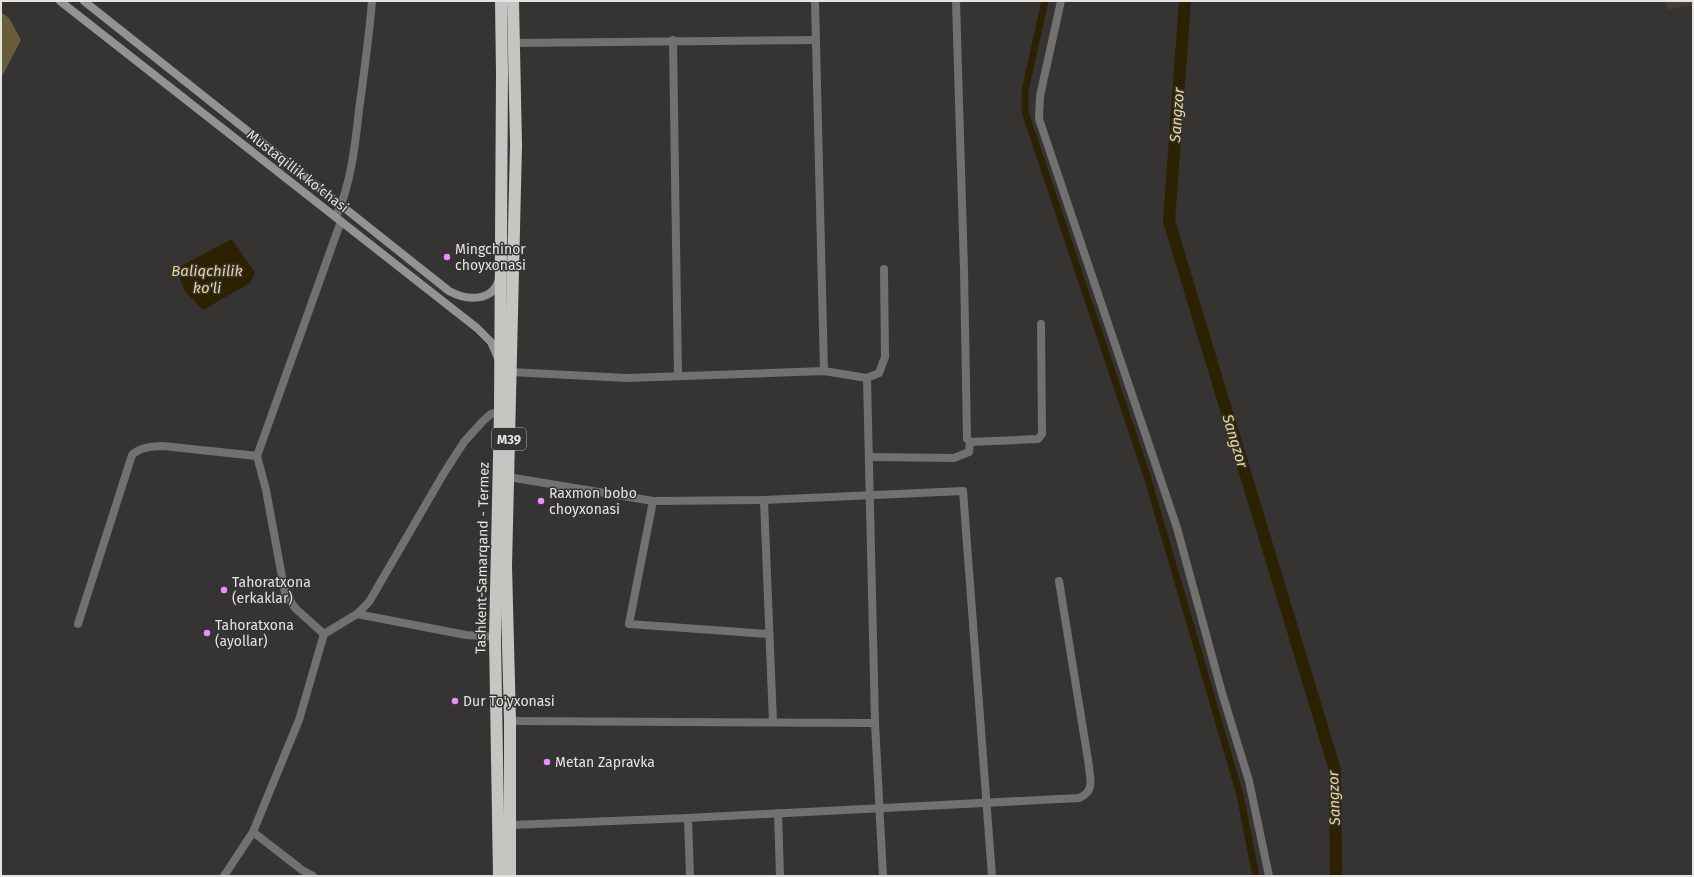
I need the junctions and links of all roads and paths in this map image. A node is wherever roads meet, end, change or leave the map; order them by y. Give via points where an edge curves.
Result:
1 (60, 1) edge
2 (84, 1) edge
3 (372, 1) edge
4 (501, 1) edge
5 (513, 1) edge
6 (815, 1) edge
7 (956, 1) edge
8 (1060, 1) edge
9 (673, 40) junction
10 (816, 40) junction
11 (514, 43) junction
12 (502, 73) junction
13 (514, 74) junction
14 (341, 206) junction
15 (338, 219) junction
16 (884, 269) dead end
17 (501, 272) junction
18 (1041, 324) dead end
19 (824, 371) junction
20 (505, 373) junction
21 (678, 376) junction
22 (867, 378) junction
23 (500, 411) junction
24 (970, 442) junction
25 (257, 456) junction
26 (869, 457) junction
27 (508, 477) junction
28 (869, 494) junction
29 (764, 500) junction
30 (653, 501) junction
31 (1059, 581) dead end
32 (357, 614) junction
33 (78, 624) dead end
34 (324, 634) junction
35 (769, 634) junction
36 (495, 637) junction
37 (510, 721) junction
38 (773, 722) junction
39 (875, 723) junction
40 (986, 802) junction
41 (878, 808) junction
42 (778, 813) junction
43 (688, 818) junction
44 (511, 825) junction
45 (253, 832) junction
46 (224, 876) edge
47 (313, 876) edge
48 (499, 876) edge
49 (510, 876) edge
50 (690, 876) edge
51 (780, 876) edge
52 (883, 876) edge
53 (992, 876) edge
54 (1269, 876) edge

1 - 15 main road, Mustaqillik ko’chasi
2 - 14 main road, Mustaqillik ko’chasi
3 - 14 street via 355,142
4 - 12 highway, Tashkent-Samarqand - Termez / M39
5 - 11 highway, Tashkent-Samarqand - Termez / M39
6 - 10 street
7 - 24 street via 967,439
8 - 54 street via 1040,96 1039,119 1177,528 1222,693 1249,780
9 - 10 street
9 - 11 street
9 - 21 street
10 - 19 street
11 - 13 highway, Tashkent-Samarqand - Termez / M39
12 - 13 highway via 511,71
12 - 17 highway, Tashkent-Samarqand - Termez / M39
13 - 20 highway, Tashkent-Samarqand - Termez / M39 via 516,145
14 - 15 street
14 - 17 main road, Mustaqillik ko’chasi via 457,296 475,298 490,294 496,287
15 - 20 main road, Mustaqillik ko’chasi via 482,332 495,348
15 - 25 street
16 - 22 street via 885,357 879,373
17 - 20 highway, Tashkent-Samarqand - Termez / M39
18 - 24 street via 1042,434 1038,439
19 - 21 street
19 - 22 street
20 - 21 street via 627,378
20 - 23 highway, Tashkent-Samarqand - Termez / M39
20 - 27 highway, Tashkent-Samarqand - Termez / M39
22 - 26 street
23 - 32 street via 491,414 464,442 369,602
23 - 36 highway, Tashkent-Samarqand - Termez / M39
24 - 26 street via 969,452 954,458
25 - 33 street via 163,446 136,450 132,455
25 - 34 street via 266,490 285,593 295,608
26 - 28 street
27 - 30 street
27 - 37 highway, Tashkent-Samarqand - Termez / M39 via 506,566
28 - 29 street
28 - 39 street
28 - 40 street via 963,491
29 - 30 street
29 - 35 street
30 - 35 street via 630,624
31 - 40 street via 1089,766 1090,788 1086,795 1080,798
32 - 34 street
32 - 36 street via 466,635
34 - 45 street via 299,720
35 - 38 street
36 - 48 highway, Tashkent-Samarqand - Termez / M39
37 - 38 street
37 - 44 highway, Tashkent-Samarqand - Termez / M39
38 - 39 street
39 - 41 street
40 - 41 street
40 - 53 street
41 - 42 street
41 - 52 street
42 - 43 street
42 - 51 street
43 - 44 street
43 - 50 street
44 - 49 highway, Tashkent-Samarqand - Termez / M39
45 - 46 street
45 - 47 street

